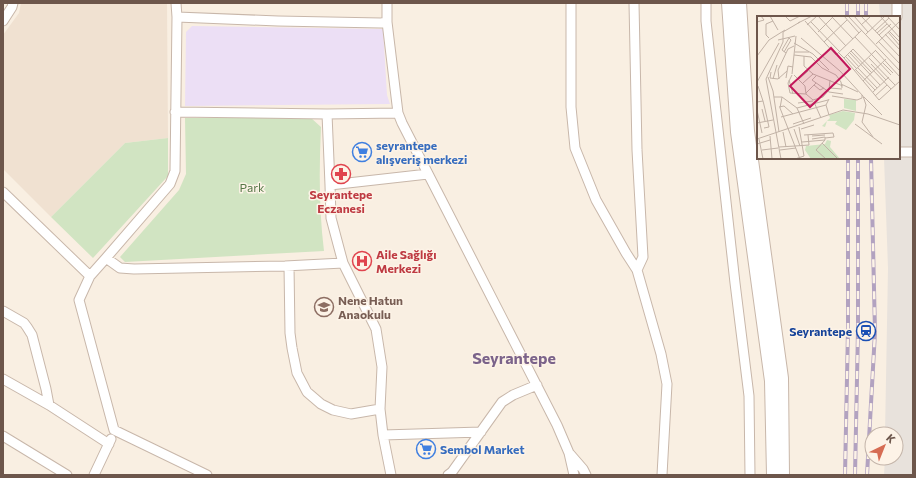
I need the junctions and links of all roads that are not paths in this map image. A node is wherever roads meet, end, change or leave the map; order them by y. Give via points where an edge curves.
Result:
1 (14, 3) edge
2 (176, 3) edge
3 (387, 3) edge
4 (571, 3) edge
5 (634, 3) edge
6 (706, 3) edge
7 (728, 3) edge
8 (740, 3) edge
9 (897, 3) edge
10 (898, 16) edge
11 (177, 17) junction
12 (3, 22) edge
13 (387, 22) junction
14 (175, 112) junction
15 (398, 113) junction
16 (327, 114) junction
17 (753, 131) edge
18 (900, 152) edge
19 (913, 152) edge
20 (428, 174) junction
21 (330, 185) junction
22 (3, 192) edge
23 (106, 258) junction
24 (343, 263) junction
25 (289, 266) junction
26 (637, 270) junction
27 (90, 276) junction
28 (3, 311) edge
29 (3, 379) edge
30 (537, 385) junction
31 (49, 405) junction
32 (380, 409) junction
33 (114, 430) junction
34 (481, 432) junction
35 (383, 435) junction
36 (3, 436) edge
37 (109, 444) junction
38 (569, 453) junction
39 (451, 474) edge
40 (68, 475) edge
41 (94, 475) edge
42 (207, 475) edge
43 (391, 475) edge
44 (574, 475) edge
45 (586, 475) edge
46 (662, 475) edge
47 (750, 475) edge
48 (774, 475) edge
49 (783, 475) edge

1 - 12 street
2 - 11 street
3 - 13 street
4 - 26 street via 571,107 575,148 596,200
5 - 26 street via 637,150 643,257
6 - 47 street via 731,252 749,396
7 - 48 street via 737,132 771,381
8 - 17 street
9 - 10 street
11 - 13 street
11 - 14 street
13 - 15 street
14 - 16 street
14 - 23 street via 175,171 170,184
15 - 16 street
15 - 20 street
16 - 21 street
17 - 49 street via 782,378
18 - 19 street
20 - 21 street
20 - 30 street
21 - 24 street via 331,218
22 - 27 street
23 - 25 street via 120,268 134,269
23 - 27 street
24 - 25 street
24 - 32 street via 376,329 382,367
25 - 32 street via 290,334 297,373 307,392 320,404 333,410 351,414
26 - 46 street via 667,384
27 - 33 street via 79,300
28 - 31 street via 24,322 32,335
29 - 31 street
30 - 34 street via 502,402
30 - 38 street
31 - 37 street
32 - 35 street
33 - 37 street
33 - 42 street
34 - 35 street
34 - 39 street
35 - 43 street
36 - 40 street
37 - 41 street
38 - 44 street
38 - 45 street

